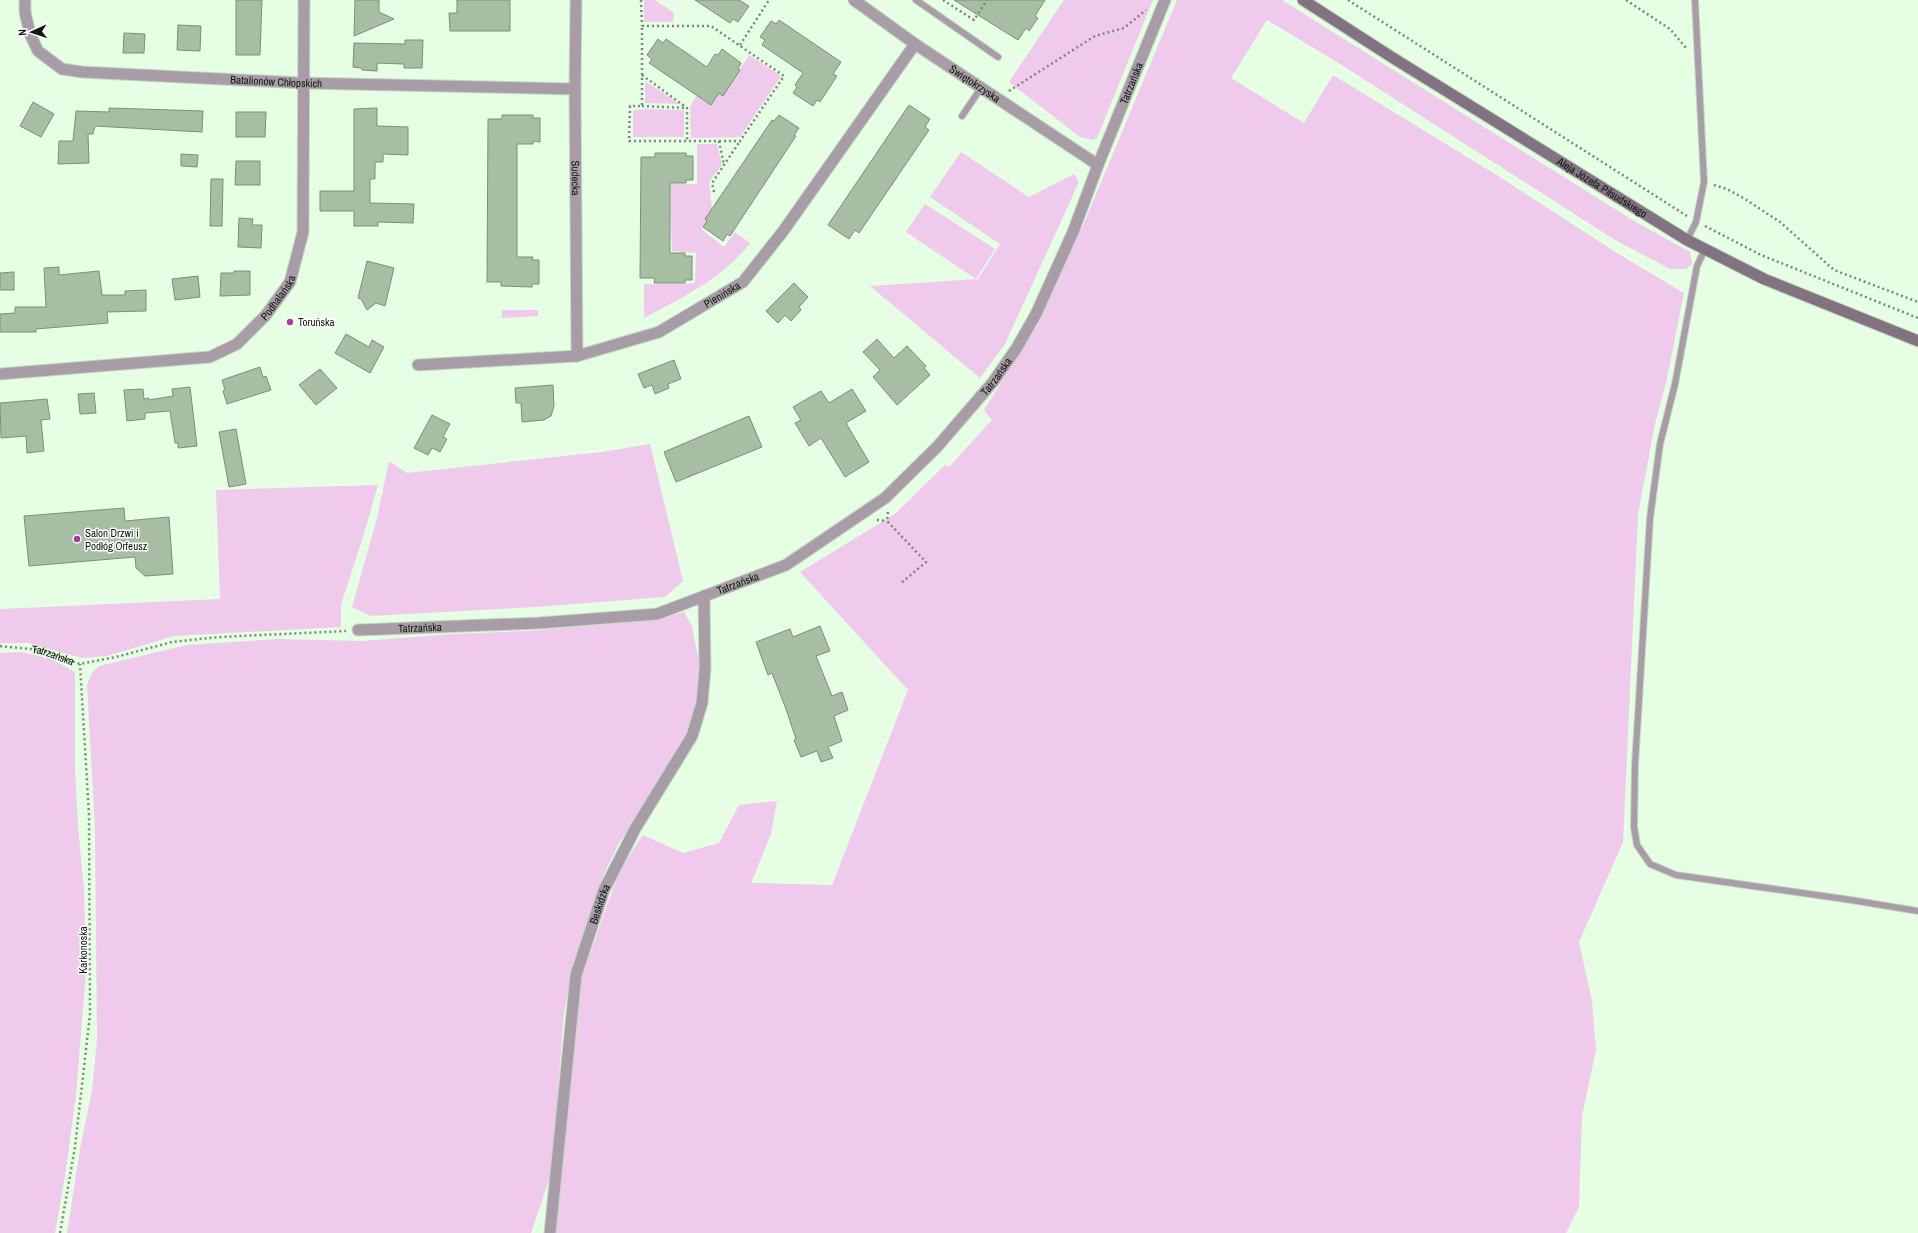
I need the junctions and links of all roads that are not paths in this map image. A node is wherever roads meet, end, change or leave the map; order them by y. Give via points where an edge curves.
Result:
1 (25, 0) edge
2 (304, 0) edge
3 (576, 0) edge
4 (854, 0) edge
5 (916, 0) edge
6 (1165, 0) edge
7 (1303, 0) edge
8 (1695, 0) edge
9 (915, 44) junction
10 (998, 57) dead end
11 (303, 83) junction
12 (980, 88) junction
13 (575, 89) junction
14 (962, 116) dead end
15 (1098, 165) junction
16 (1687, 240) junction
17 (1705, 249) junction
18 (1918, 341) edge
19 (577, 356) junction
20 (418, 365) dead end
21 (0, 374) edge
22 (704, 596) junction
23 (358, 630) road end
24 (1918, 911) edge
25 (550, 1233) edge

1 - 11 street, Batalionów Chłopskich via 30,34 38,51 62,69
2 - 11 street, Podhalańska
3 - 13 street, Sudecka
4 - 9 street, Świętokrzyska
5 - 10 lane
6 - 15 street, Tatrzańska
7 - 16 main road, Aleja Józefa Piłsudskiego
8 - 16 lane via 1704,182 1696,222
9 - 12 street, Świętokrzyska
9 - 19 street, Pienińska via 784,230 743,282 659,332
11 - 13 street, Batalionów Chłopskich
11 - 21 street, Podhalańska via 303,232 290,282 266,315 237,344 210,357
12 - 14 lane
12 - 15 street, Świętokrzyska
13 - 19 street, Sudecka
15 - 22 street, Tatrzańska via 1056,273 1036,314 993,382 937,447 885,498 786,565
16 - 17 main road, Aleja Józefa Piłsudskiego
17 - 18 main road, Aleja Józefa Piłsudskiego via 1764,279
17 - 24 lane via 1697,266 1675,384 1660,444 1650,518 1636,765 1634,826 1637,845 1650,864 1676,876
19 - 20 street, Pienińska
22 - 23 street, Tatrzańska via 657,614 538,623
22 - 25 street, Beskidzka via 705,669 702,703 692,736 635,829 604,890 576,975

